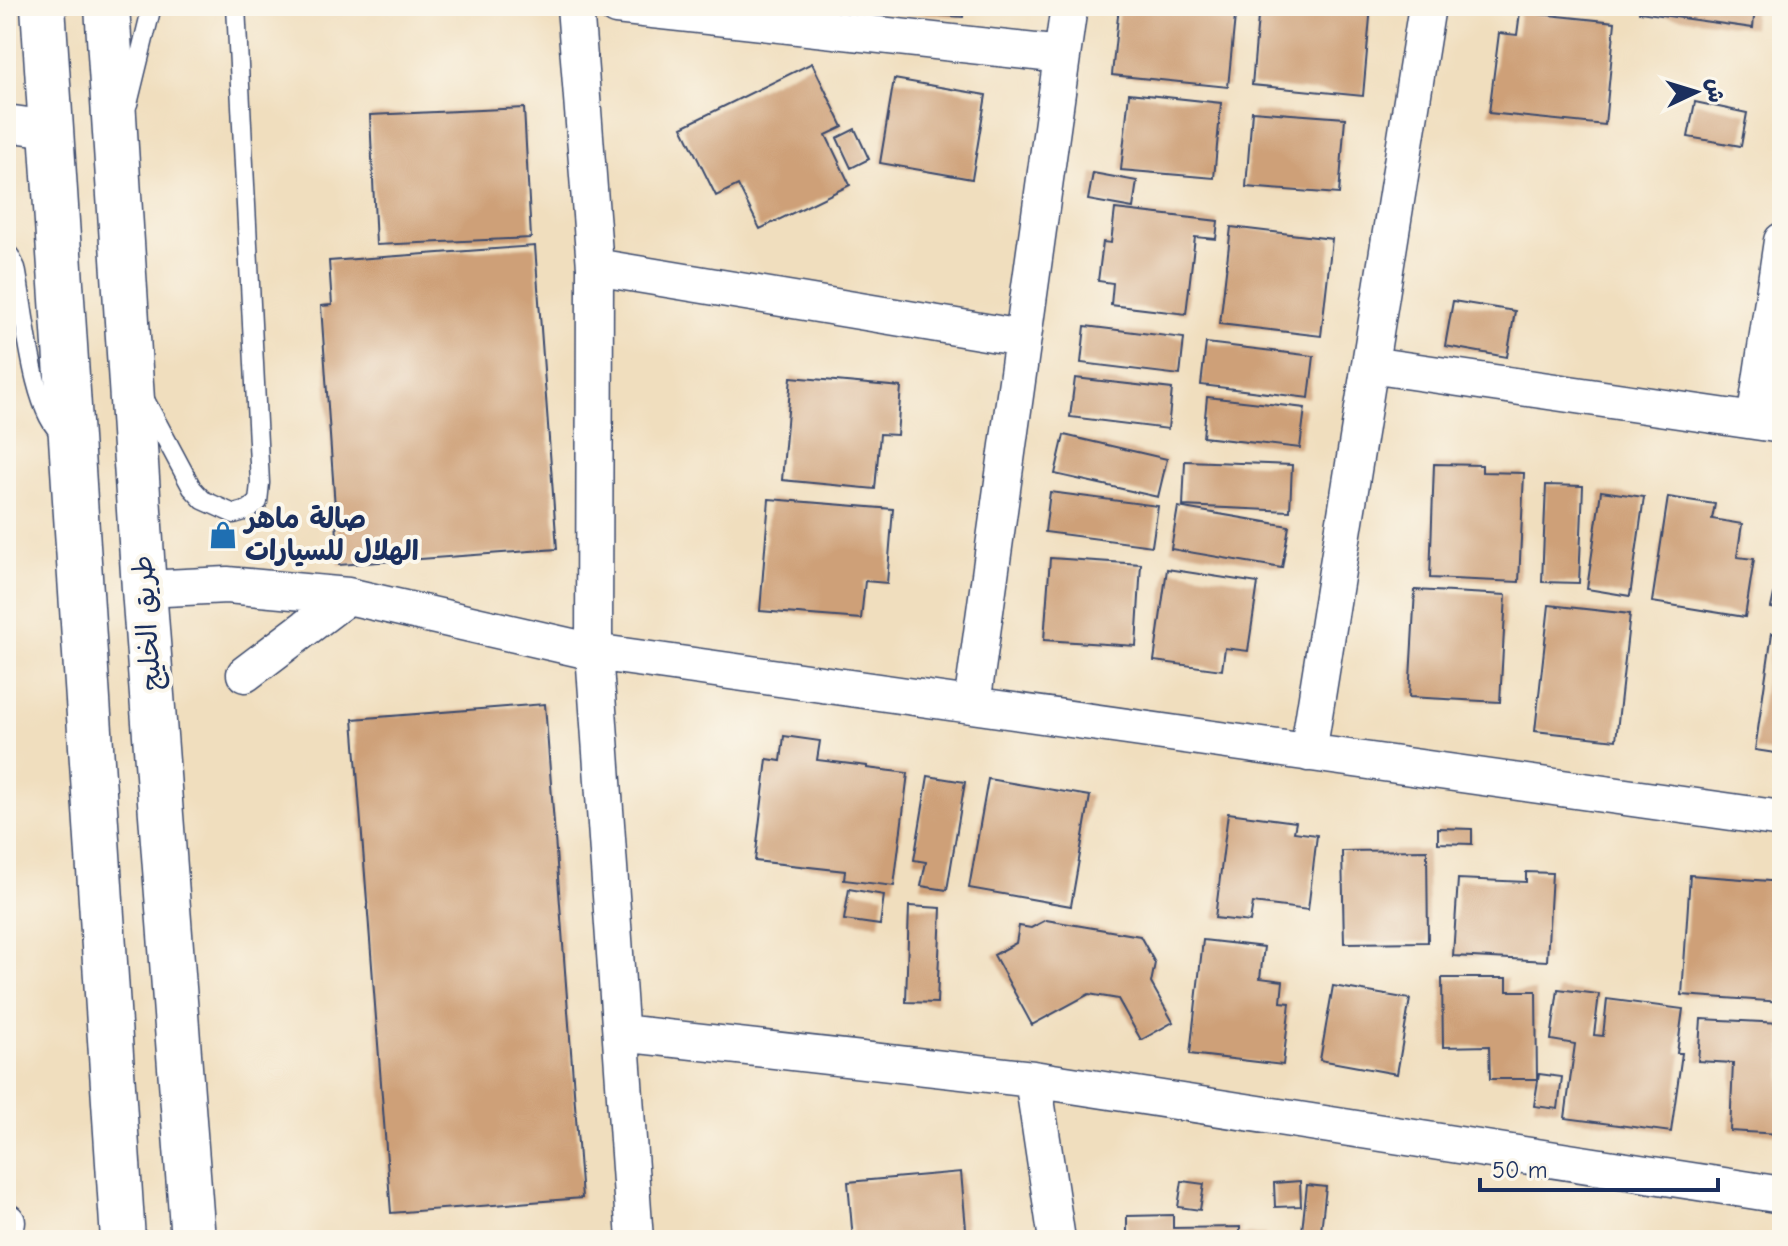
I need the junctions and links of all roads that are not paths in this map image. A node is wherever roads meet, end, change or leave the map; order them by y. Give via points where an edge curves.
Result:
1 (43, 6) edge
2 (107, 6) edge
3 (152, 6) edge
4 (236, 6) edge
5 (575, 6) edge
6 (616, 6) edge
7 (1069, 6) edge
8 (1427, 6) edge
9 (1062, 55) junction
10 (6, 123) edge
11 (50, 129) junction
12 (116, 153) junction
13 (1782, 241) edge
14 (6, 254) edge
15 (595, 267) junction
16 (1022, 338) junction
17 (1370, 365) junction
18 (131, 374) junction
19 (1769, 423) edge
20 (71, 438) junction
21 (144, 589) junction
22 (348, 596) junction
23 (594, 652) junction
24 (245, 674) dead end
25 (972, 705) junction
26 (1308, 753) junction
27 (1782, 819) edge
28 (621, 1033) junction
29 (1033, 1079) junction
30 (1782, 1195) edge
31 (123, 1240) edge
32 (193, 1240) edge
33 (635, 1240) edge
34 (1057, 1240) edge

1 - 11 main road
2 - 12 main road, طريق الخليج
3 - 12 lane
4 - 18 lane via 258,502 234,514 203,500
5 - 15 street
6 - 9 street
7 - 9 street
8 - 17 street
9 - 16 street
10 - 11 street
11 - 20 main road
12 - 18 main road, طريق الخليج
13 - 19 street
14 - 20 lane via 16,268 43,406 53,428
15 - 16 street
15 - 23 street
16 - 25 street
17 - 19 street
17 - 26 street
18 - 21 main road, طريق الخليج
20 - 31 main road
21 - 22 street via 227,585
21 - 32 main road, طريق الخليج
22 - 23 street
22 - 24 street
23 - 25 street
23 - 28 street
25 - 26 street
26 - 27 street
28 - 29 street
28 - 33 street
29 - 30 street
29 - 34 street

